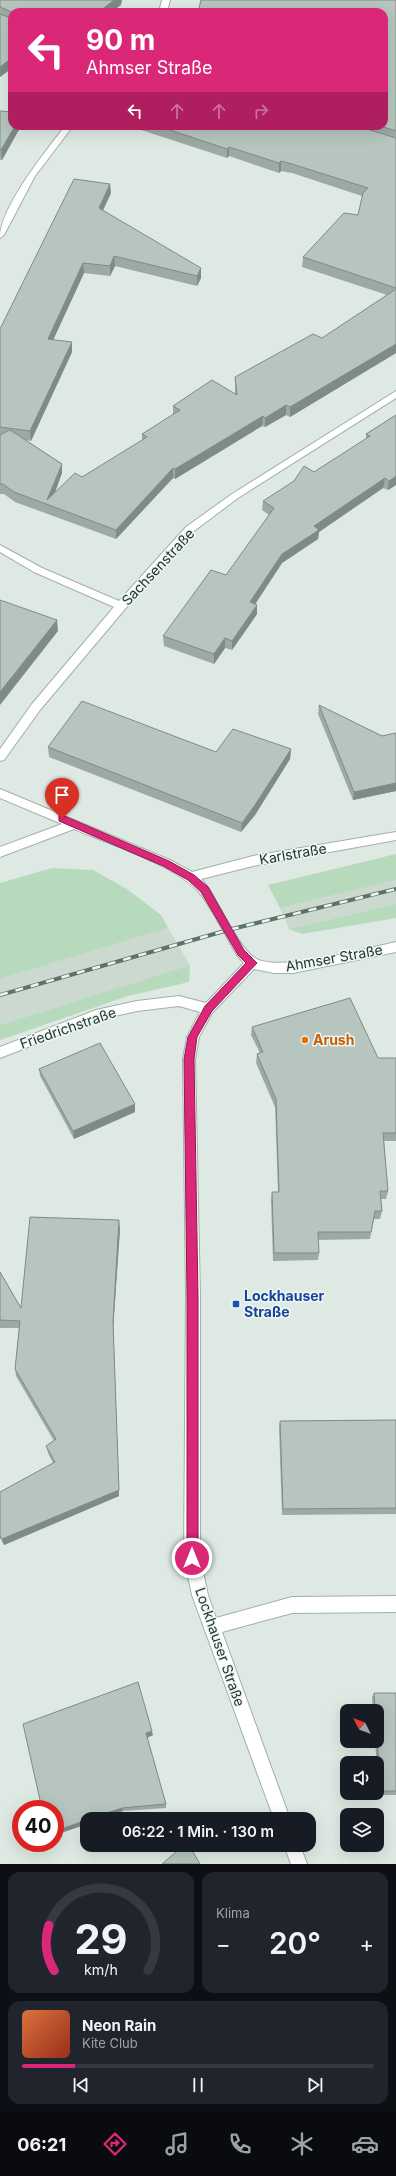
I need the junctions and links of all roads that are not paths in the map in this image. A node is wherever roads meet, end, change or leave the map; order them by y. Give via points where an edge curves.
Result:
1 (66, 130) edge
2 (0, 234) edge
3 (396, 394) edge
4 (0, 548) edge
5 (121, 606) junction
6 (0, 757) edge
7 (0, 793) edge
8 (74, 824) junction
9 (396, 836) edge
10 (0, 852) edge
11 (191, 877) junction
12 (396, 947) edge
13 (252, 963) junction
14 (208, 1009) junction
15 (0, 1053) edge
16 (396, 1604) edge
17 (213, 1627) junction
18 (279, 1812) edge
19 (295, 1852) edge
20 (299, 1864) edge

1 - 2 street via 31,176
3 - 5 street, Sachsenstraße via 235,496 190,529
4 - 5 street via 38,570
5 - 6 street, Sachsenstraße via 36,707
7 - 8 street
8 - 10 street
8 - 11 street via 166,863
9 - 11 street, Karlstraße via 254,861
11 - 13 street via 204,890 241,952
12 - 13 street, Ahmser Straße via 293,968 274,968
13 - 14 street, Lockhauser Straße
14 - 15 street, Friedrichstraße via 179,1001 137,1006 96,1015
14 - 17 street, Lockhauser Straße via 193,1037 189,1059 193,1296 192,1558 200,1595
16 - 17 street via 292,1605
17 - 18 street, Lockhauser Straße
19 - 20 street

